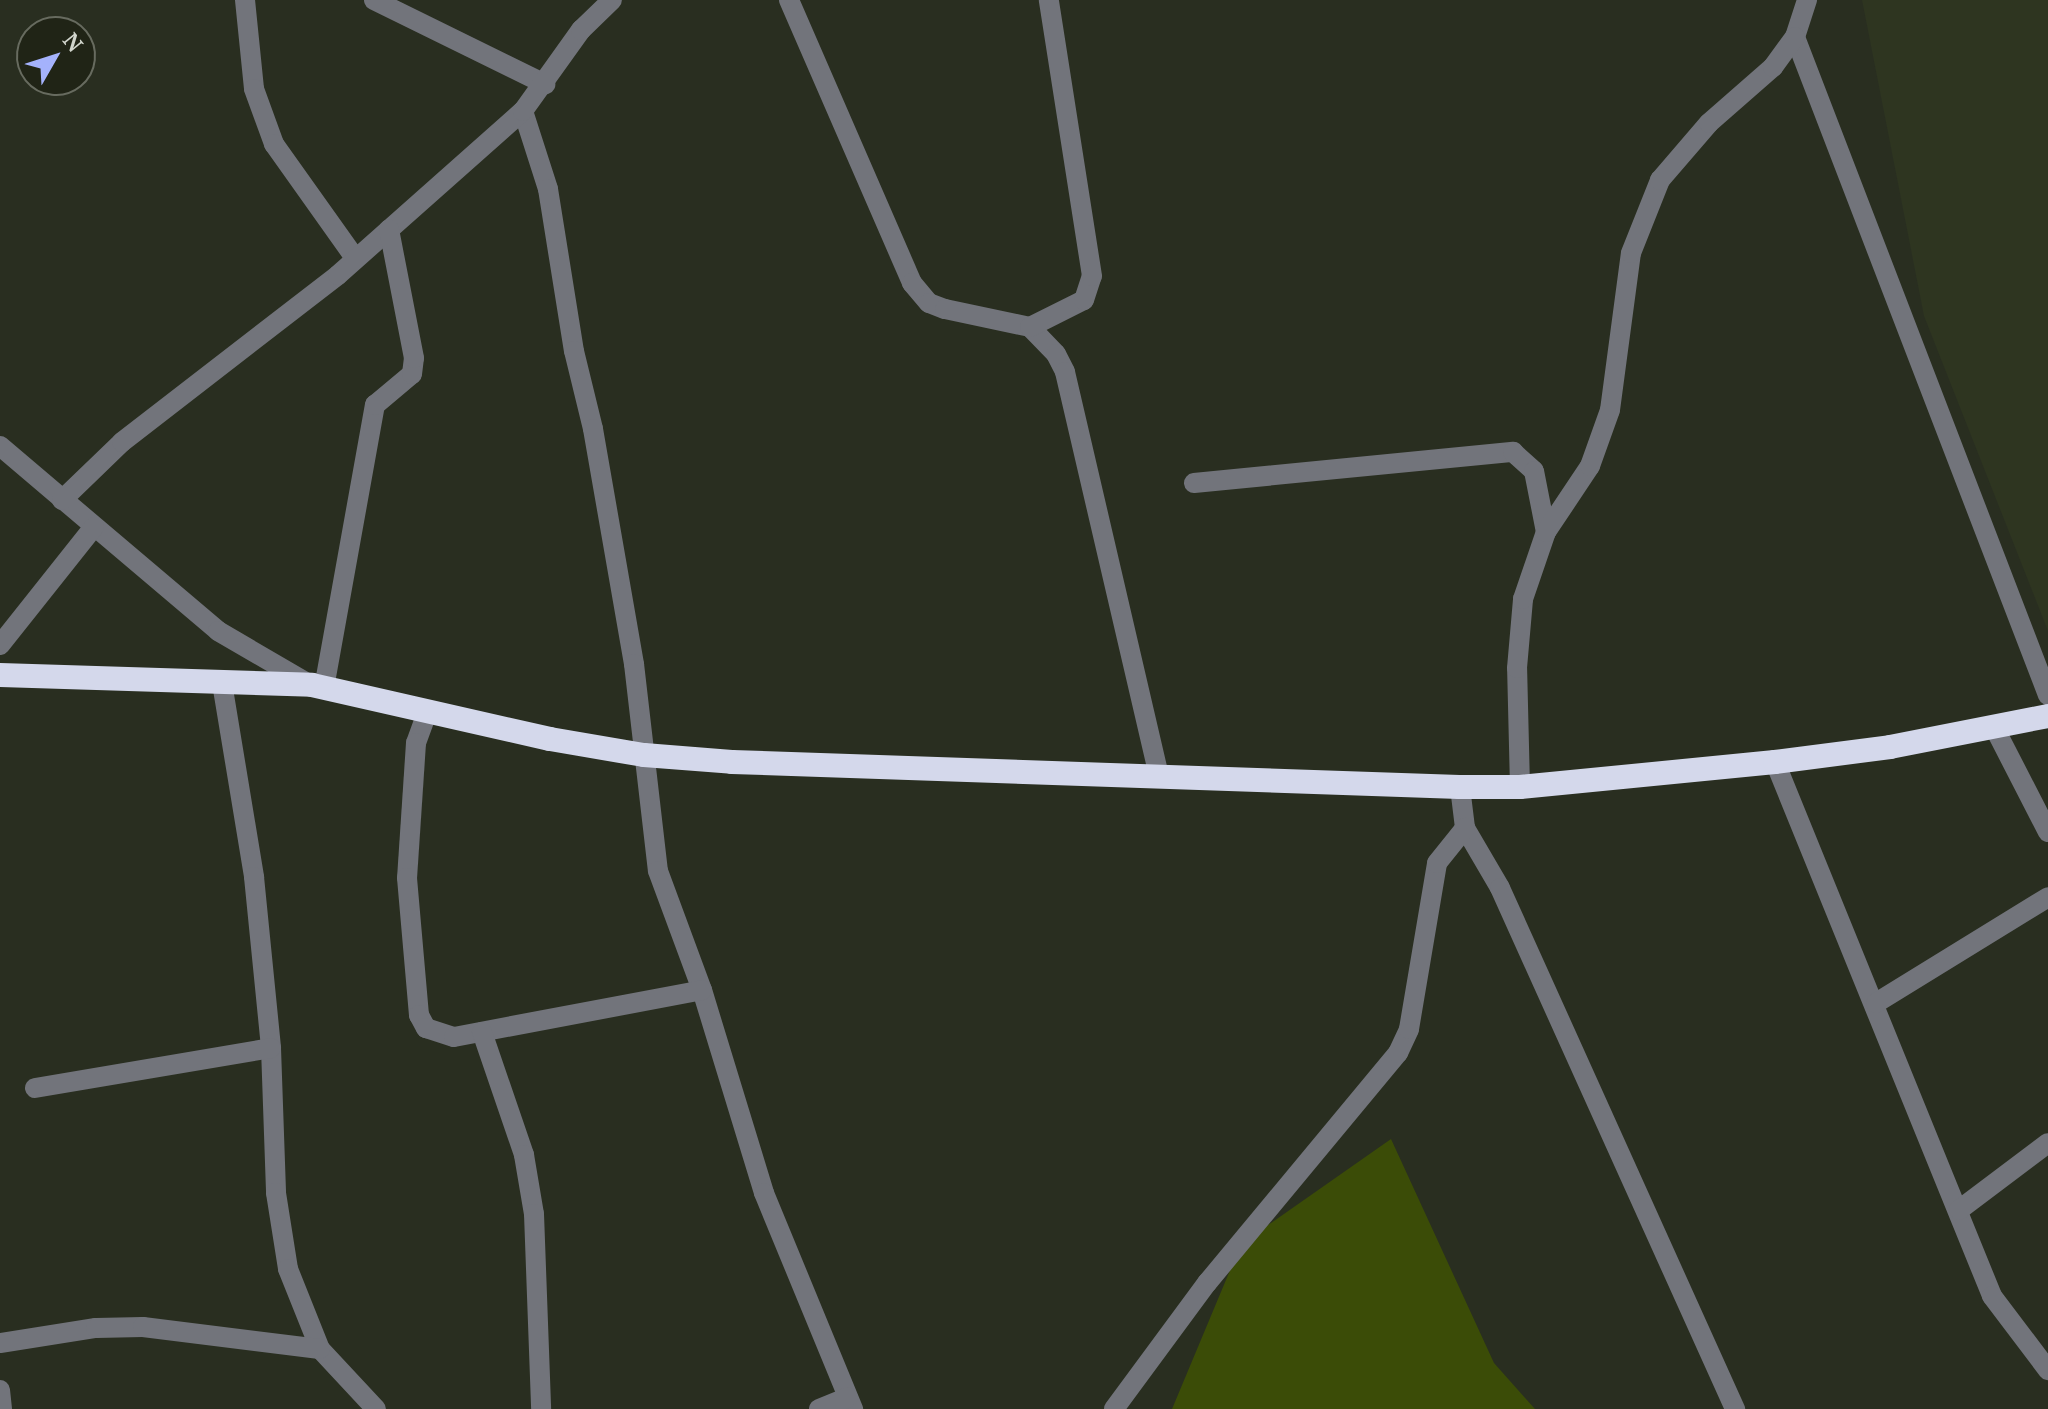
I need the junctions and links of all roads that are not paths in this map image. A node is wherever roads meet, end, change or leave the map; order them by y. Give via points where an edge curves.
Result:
1 (245, 0) edge
2 (374, 0) edge
3 (612, 0) edge
4 (789, 0) edge
5 (1049, 0) edge
6 (1807, 0) edge
7 (1795, 37) junction
8 (545, 84) junction
9 (523, 111) junction
10 (389, 229) junction
11 (355, 258) junction
12 (1030, 327) junction
13 (0, 446) edge
14 (1194, 483) dead end
15 (62, 500) junction
16 (94, 527) junction
17 (1546, 532) junction
18 (0, 645) edge
19 (0, 675) edge
20 (222, 683) junction
21 (318, 687) junction
22 (2048, 695) edge
23 (428, 710) junction
24 (2048, 716) edge
25 (1994, 727) junction
26 (644, 755) junction
27 (1775, 762) junction
28 (1159, 777) junction
29 (1460, 787) junction
30 (1520, 787) junction
31 (1465, 828) junction
32 (2048, 832) edge
33 (2048, 897) edge
34 (702, 990) junction
35 (1876, 1003) junction
36 (482, 1032) junction
37 (271, 1048) junction
38 (35, 1088) dead end
39 (2048, 1143) edge
40 (1959, 1210) junction
41 (0, 1343) edge
42 (320, 1349) junction
43 (2048, 1370) edge
44 (0, 1390) edge
45 (851, 1403) edge
46 (2, 1409) edge
47 (376, 1409) edge
48 (541, 1409) edge
49 (819, 1409) edge
50 (1114, 1409) edge
51 (1735, 1409) edge

1 - 11 street via 254,89 274,144
2 - 8 street
3 - 8 street via 581,30
4 - 12 street via 912,283 929,303 945,309
5 - 12 street via 1092,276 1084,300
6 - 7 street
7 - 17 street via 1773,67 1709,123 1660,180 1631,253 1610,410 1590,466
7 - 22 street
8 - 9 street
9 - 10 street
9 - 26 street via 548,189 634,664
10 - 11 street
10 - 21 street via 414,358 412,374 375,405
11 - 15 street via 154,415
12 - 28 street via 1065,372
13 - 15 street
14 - 17 street via 1513,452 1534,471
15 - 16 street
16 - 18 street
16 - 21 street via 218,631
17 - 30 street via 1523,599 1517,668
19 - 20 highway
20 - 21 highway
20 - 37 street via 254,877
21 - 23 highway
23 - 26 highway
23 - 36 street via 416,743 407,878 419,1015 439,1036
24 - 25 highway
25 - 27 highway
25 - 32 street
26 - 28 highway
26 - 34 street via 658,871
27 - 30 highway
27 - 35 street
28 - 29 highway
29 - 30 highway
29 - 31 street
31 - 50 street via 1437,863 1409,1029 1398,1053 1207,1283
31 - 51 street via 1500,888
33 - 35 street
34 - 36 street
34 - 45 street via 764,1193
35 - 40 street
36 - 48 street via 524,1155 534,1214
37 - 38 street
37 - 42 street via 276,1193 288,1269
39 - 40 street
40 - 43 street via 1992,1296
41 - 42 street via 96,1328 143,1327
42 - 47 street
44 - 46 street
45 - 49 street

